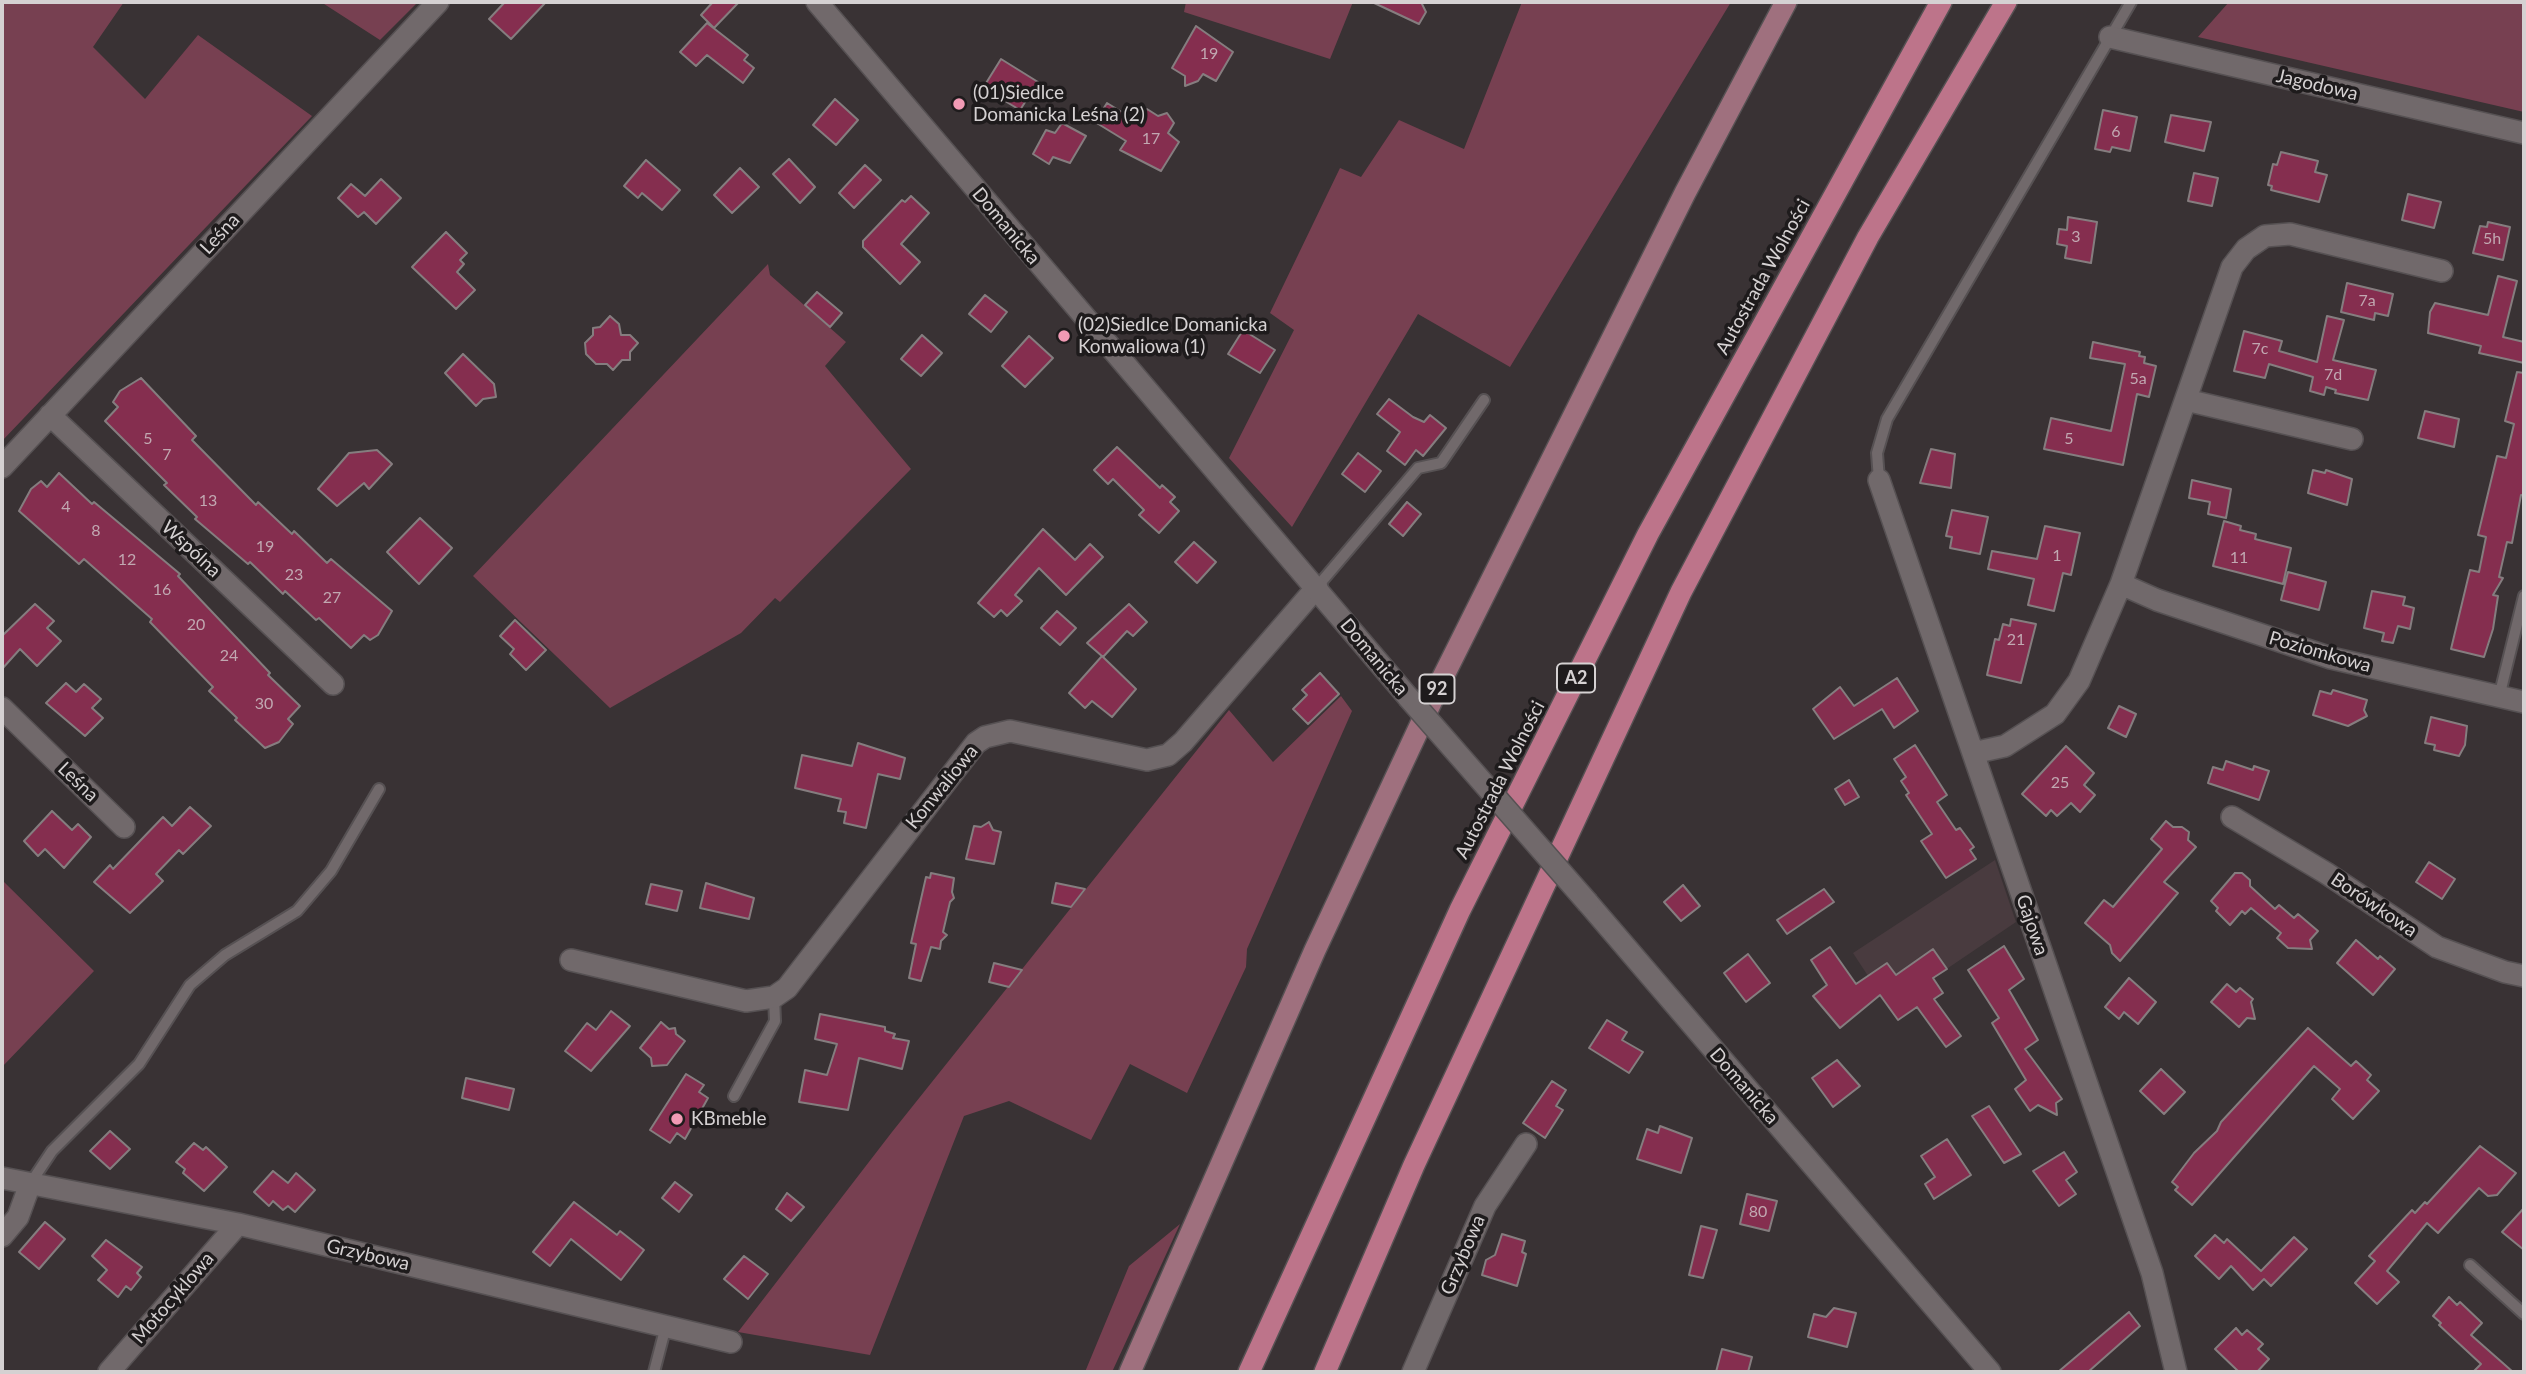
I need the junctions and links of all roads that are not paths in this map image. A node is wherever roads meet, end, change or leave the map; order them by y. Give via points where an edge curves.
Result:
1 (438, 2) edge
2 (817, 2) edge
3 (1786, 2) edge
4 (1941, 2) edge
5 (2006, 2) edge
6 (2131, 2) edge
7 (2110, 37) junction
8 (2524, 132) edge
9 (2442, 271) dead end
10 (1484, 400) dead end
11 (2186, 400) junction
12 (50, 415) junction
13 (2352, 439) dead end
14 (2, 467) edge
15 (1879, 480) joint
16 (2121, 584) junction
17 (1317, 587) junction
18 (2524, 596) edge
19 (333, 684) dead end
20 (2499, 697) junction
21 (2524, 702) edge
22 (2, 708) edge
23 (1973, 754) junction
24 (379, 789) dead end
25 (2232, 817) dead end
26 (124, 827) dead end
27 (571, 960) dead end
28 (2524, 976) edge
29 (774, 997) junction
30 (734, 1096) dead end
31 (1526, 1144) dead end
32 (2, 1178) edge
33 (30, 1184) junction
34 (238, 1224) junction
35 (2, 1236) edge
36 (2470, 1265) dead end
37 (2524, 1314) edge
38 (666, 1326) junction
39 (732, 1342) dead end
40 (109, 1372) edge
41 (654, 1372) edge
42 (1130, 1372) edge
43 (1249, 1372) edge
44 (1325, 1372) edge
45 (1412, 1372) edge
46 (1990, 1372) edge
47 (2176, 1372) edge

1 - 12 street, Leśna
2 - 17 street, Domanicka
3 - 42 main road, 92 via 1685,193 1435,694 1315,950
4 - 43 highway, Autostrada Wolności / A2 via 1648,534 1460,910
5 - 44 highway via 1868,237 1681,592 1443,1102
6 - 7 lane
7 - 8 street, Jagodowa
7 - 15 lane via 1887,419 1877,453
9 - 11 street via 2290,234 2265,236 2246,249 2232,267
10 - 17 lane via 1441,463 1418,468
11 - 13 street
11 - 16 street
12 - 14 street, Leśna
12 - 19 street, Wspólna
15 - 23 street, Gajowa
16 - 20 street, Poziomkowa via 2331,658
16 - 23 street via 2080,681 2055,714 2005,746
17 - 29 street, Konwaliowa via 1168,755 1147,760 1010,732 976,743 787,988
17 - 46 street, Domanicka, bridge
18 - 20 lane
20 - 21 street, Poziomkowa
22 - 26 street, Leśna
23 - 47 street, Gajowa via 2152,1273
24 - 33 lane via 331,871 297,911 225,956 190,985 139,1064 52,1151
25 - 28 street, Borówkowa via 2437,947
27 - 29 street via 746,1001
29 - 30 lane via 771,1030
31 - 45 street, Grzybowa via 1485,1206
32 - 33 street, Grzybowa
33 - 34 street, Grzybowa
33 - 35 street via 18,1217
34 - 38 street, Grzybowa
34 - 40 street, Motocyklowa
36 - 37 lane
38 - 39 street, Grzybowa
38 - 41 lane

